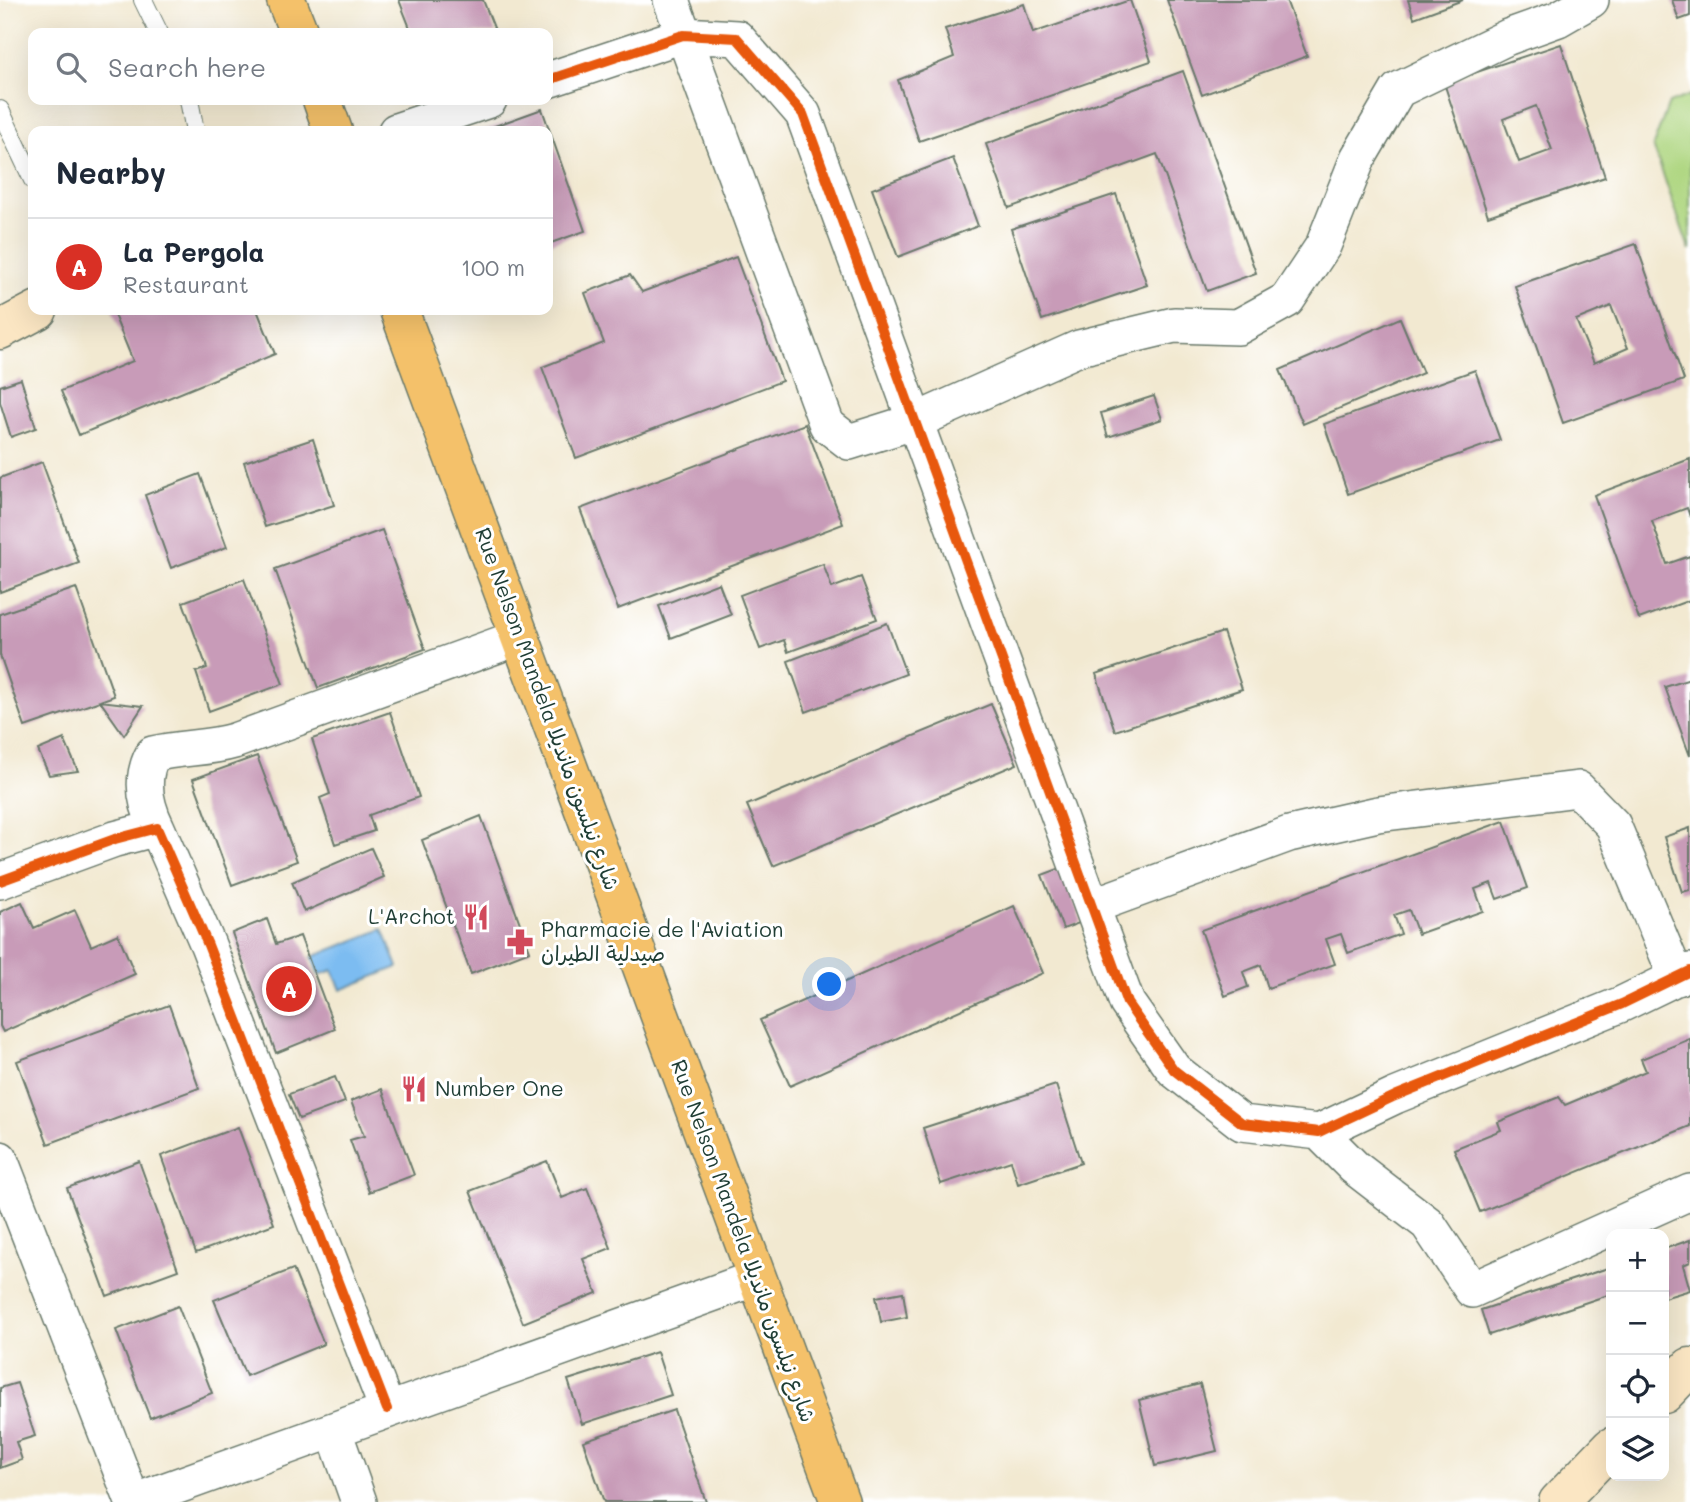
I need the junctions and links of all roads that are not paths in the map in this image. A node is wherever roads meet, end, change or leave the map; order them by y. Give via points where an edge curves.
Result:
1 (143, 0) edge
2 (286, 0) edge
3 (671, 0) edge
4 (1591, 0) edge
5 (157, 28) edge
6 (297, 28) edge
7 (683, 35) junction
8 (553, 78) edge
9 (190, 105) edge
10 (324, 105) edge
11 (474, 105) edge
12 (0, 110) edge
13 (194, 126) edge
14 (331, 126) edge
15 (411, 126) edge
16 (28, 169) edge
17 (28, 315) edge
18 (401, 315) edge
19 (0, 330) edge
20 (916, 421) junction
21 (520, 637) junction
22 (157, 828) junction
23 (0, 881) edge
24 (1092, 906) junction
25 (1683, 974) edge
26 (1319, 1132) junction
27 (0, 1159) edge
28 (1690, 1192) edge
29 (756, 1278) junction
30 (1690, 1367) edge
31 (1669, 1389) edge
32 (387, 1409) junction
33 (334, 1431) junction
34 (1606, 1452) edge
35 (133, 1502) edge
36 (359, 1502) edge
37 (840, 1502) edge
38 (1558, 1502) edge

1 - 5 lane
2 - 6 main road
3 - 7 street
4 - 20 street via 1398,90 1358,158 1323,246 1287,300 1238,327 1174,326 1079,348
7 - 8 street
7 - 20 street via 737,38 803,114
7 - 20 street via 827,425 849,442
9 - 13 lane
10 - 14 main road
11 - 15 street
12 - 16 lane
17 - 19 street
18 - 21 main road, Rue Nelson Mandela شارع نيلسون مانديلا
20 - 24 street
21 - 22 street via 234,741 153,754 145,768 145,784 148,811
21 - 29 main road, Rue Nelson Mandela شارع نيلسون مانديلا
22 - 23 street
22 - 32 street via 208,945
24 - 25 street via 1289,834 1378,814 1578,789 1613,825
24 - 26 street via 1127,1003 1174,1070 1242,1123
25 - 26 street
26 - 28 street via 1354,1167 1428,1224 1472,1290
27 - 35 street
29 - 32 street
29 - 37 main road, Rue Nelson Mandela شارع نيلسون مانديلا
30 - 31 street
32 - 33 street
33 - 35 street
33 - 36 street
34 - 38 street

